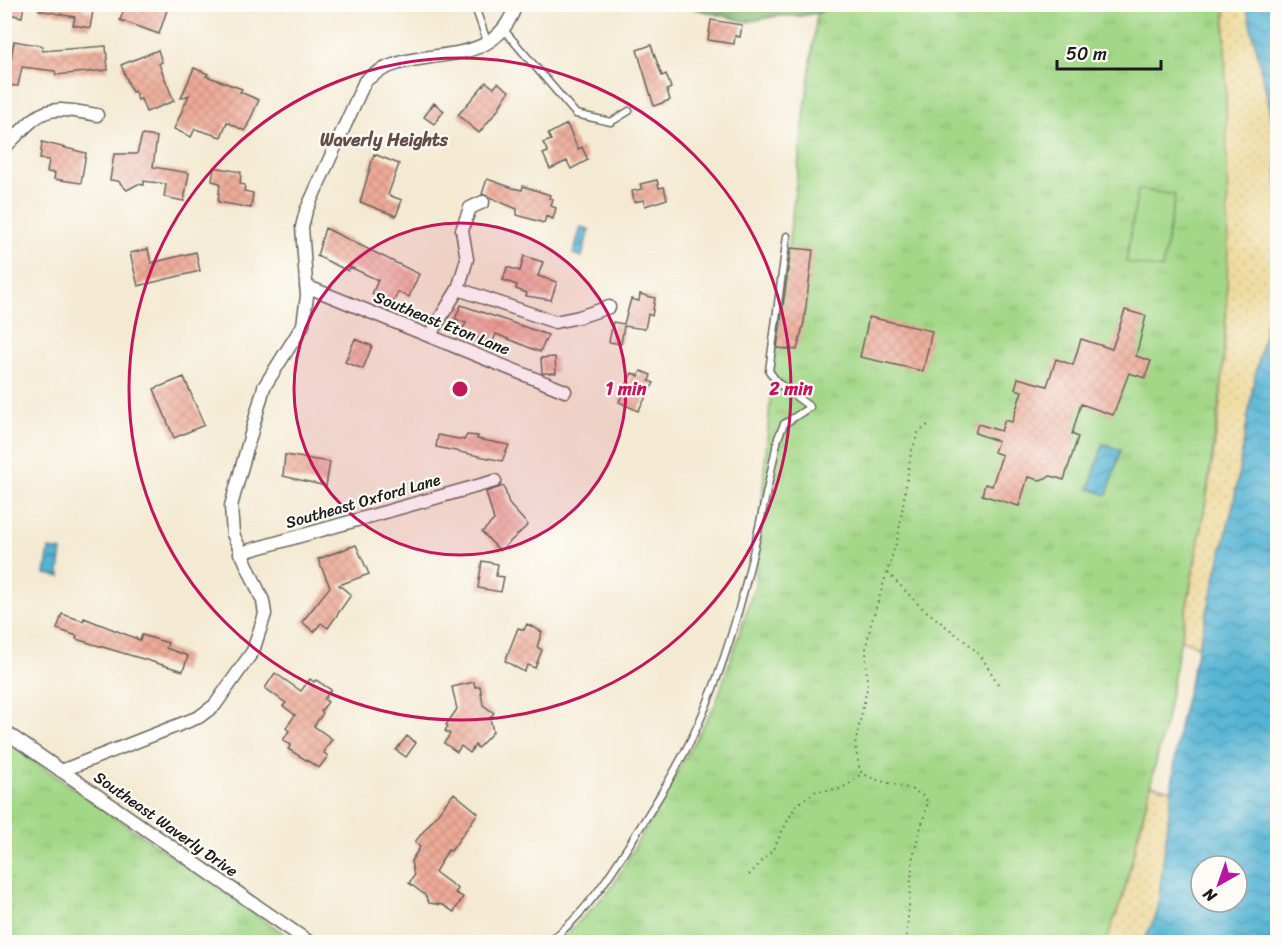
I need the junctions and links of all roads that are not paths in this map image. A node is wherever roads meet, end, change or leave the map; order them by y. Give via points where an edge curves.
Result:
1 (474, 4) edge
2 (516, 4) edge
3 (504, 30) junction
4 (489, 45) junction
5 (629, 111) dead end
6 (97, 115) dead end
7 (4, 147) edge
8 (483, 202) dead end
9 (787, 236) dead end
10 (306, 286) junction
11 (458, 289) junction
12 (609, 307) dead end
13 (430, 335) junction
14 (565, 391) dead end
15 (495, 481) dead end
16 (240, 553) junction
17 (4, 731) edge
18 (61, 771) junction
19 (309, 942) edge
20 (548, 942) edge

1 - 4 lane
2 - 3 street
3 - 4 street
3 - 5 lane via 576,114 611,122
4 - 10 street via 402,62 375,72 365,81 306,211 302,227
6 - 7 street via 67,109 48,111 24,125
8 - 11 street via 470,208 462,230 466,259
9 - 20 lane via 769,372 810,407 784,424 778,438 746,587 700,720 651,810 605,882
10 - 13 street, Southeast Eton Lane
10 - 16 street via 303,325 264,387 231,506 230,524
11 - 12 street via 555,322
11 - 13 street
13 - 14 street, Southeast Eton Lane
15 - 16 street, Southeast Oxford Lane
16 - 18 street via 260,593 265,614 253,651 215,705 186,723
17 - 18 street, Southeast Waverly Drive
18 - 19 street, Southeast Waverly Drive

